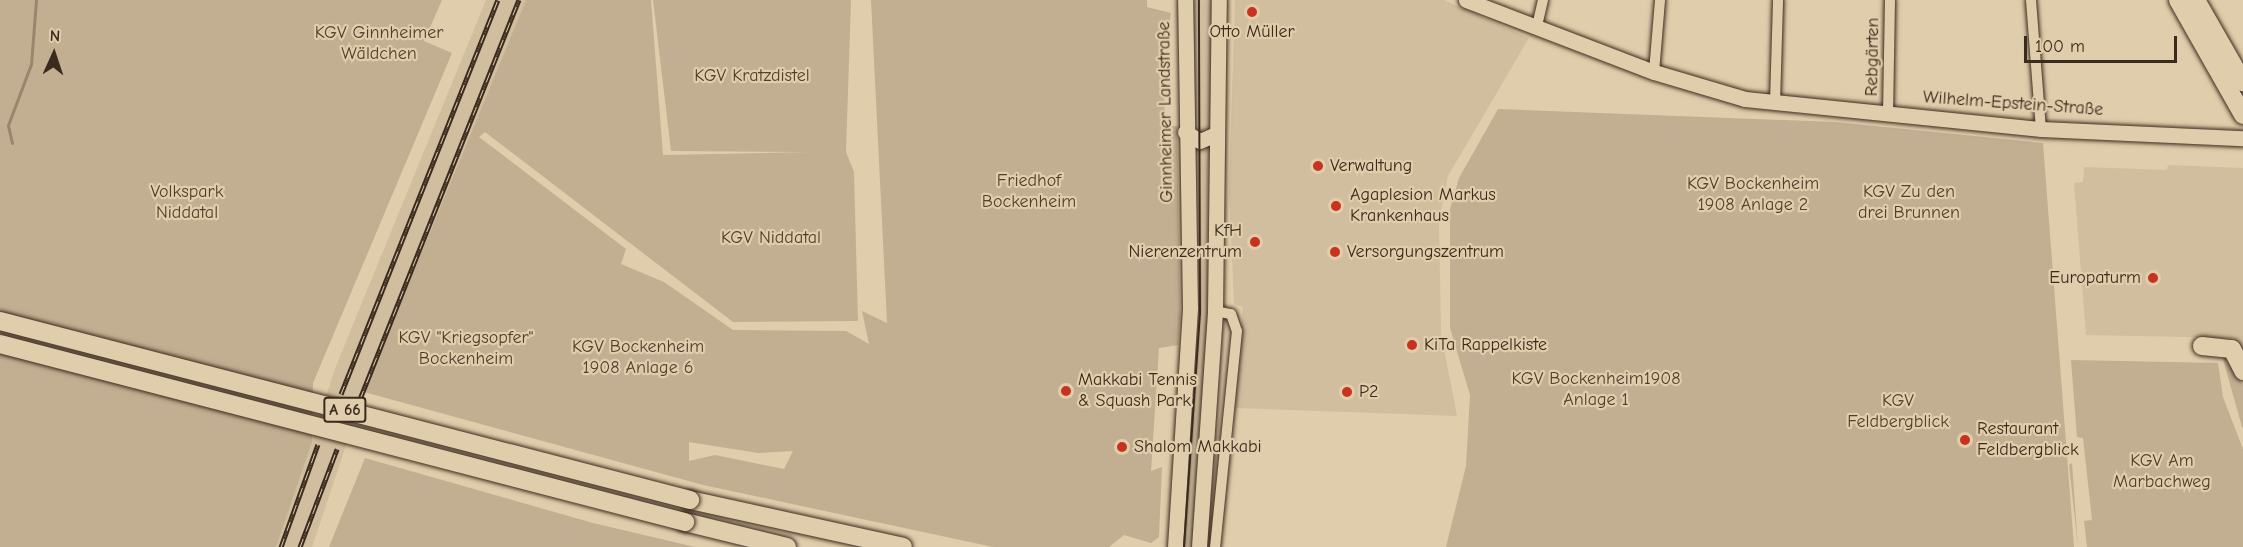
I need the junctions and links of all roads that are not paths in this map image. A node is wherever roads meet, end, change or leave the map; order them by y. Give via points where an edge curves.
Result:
1 (1185, 0) edge
2 (1219, 0) edge
3 (1466, 0) edge
4 (1543, 0) edge
5 (1660, 0) edge
6 (1778, 0) edge
7 (1890, 0) edge
8 (2031, 0) edge
9 (2172, 0) edge
10 (2178, 0) edge
11 (2196, 0) edge
12 (2201, 0) edge
13 (2206, 18) junction
14 (1537, 27) junction
15 (2200, 40) junction
16 (1654, 72) junction
17 (2243, 82) edge
18 (1775, 103) junction
19 (1896, 114) junction
20 (2243, 115) edge
21 (2041, 124) junction
22 (1185, 132) junction
23 (1216, 134) junction
24 (2243, 138) edge
25 (1215, 311) junction
26 (0, 321) edge
27 (0, 344) edge
28 (2202, 346) dead end
29 (2243, 371) edge
30 (787, 547) edge
31 (903, 547) edge
32 (1175, 547) edge
33 (1198, 547) edge
34 (1215, 547) edge

1 - 22 main road, Ginnheimer Landstraße
2 - 23 main road
3 - 14 main road, Wilhelm-Epstein-Straße
4 - 14 street
5 - 16 street
6 - 18 street
7 - 19 street, Rebgärten
8 - 21 street
9 - 15 highway
10 - 15 highway
11 - 13 highway
12 - 13 highway
13 - 17 highway
14 - 16 main road, Wilhelm-Epstein-Straße
15 - 20 highway
16 - 18 main road, Wilhelm-Epstein-Straße via 1721,94
18 - 19 main road, Wilhelm-Epstein-Straße
19 - 21 main road, Wilhelm-Epstein-Straße
21 - 24 main road, Wilhelm-Epstein-Straße
22 - 23 main road via 1200,141
22 - 32 main road, Ginnheimer Landstraße via 1190,308
23 - 25 main road
25 - 33 main road
25 - 34 street via 1231,314 1237,331
26 - 31 highway, A 66, bridge via 690,500
27 - 30 highway, A 66, bridge
28 - 29 highway via 2232,349

